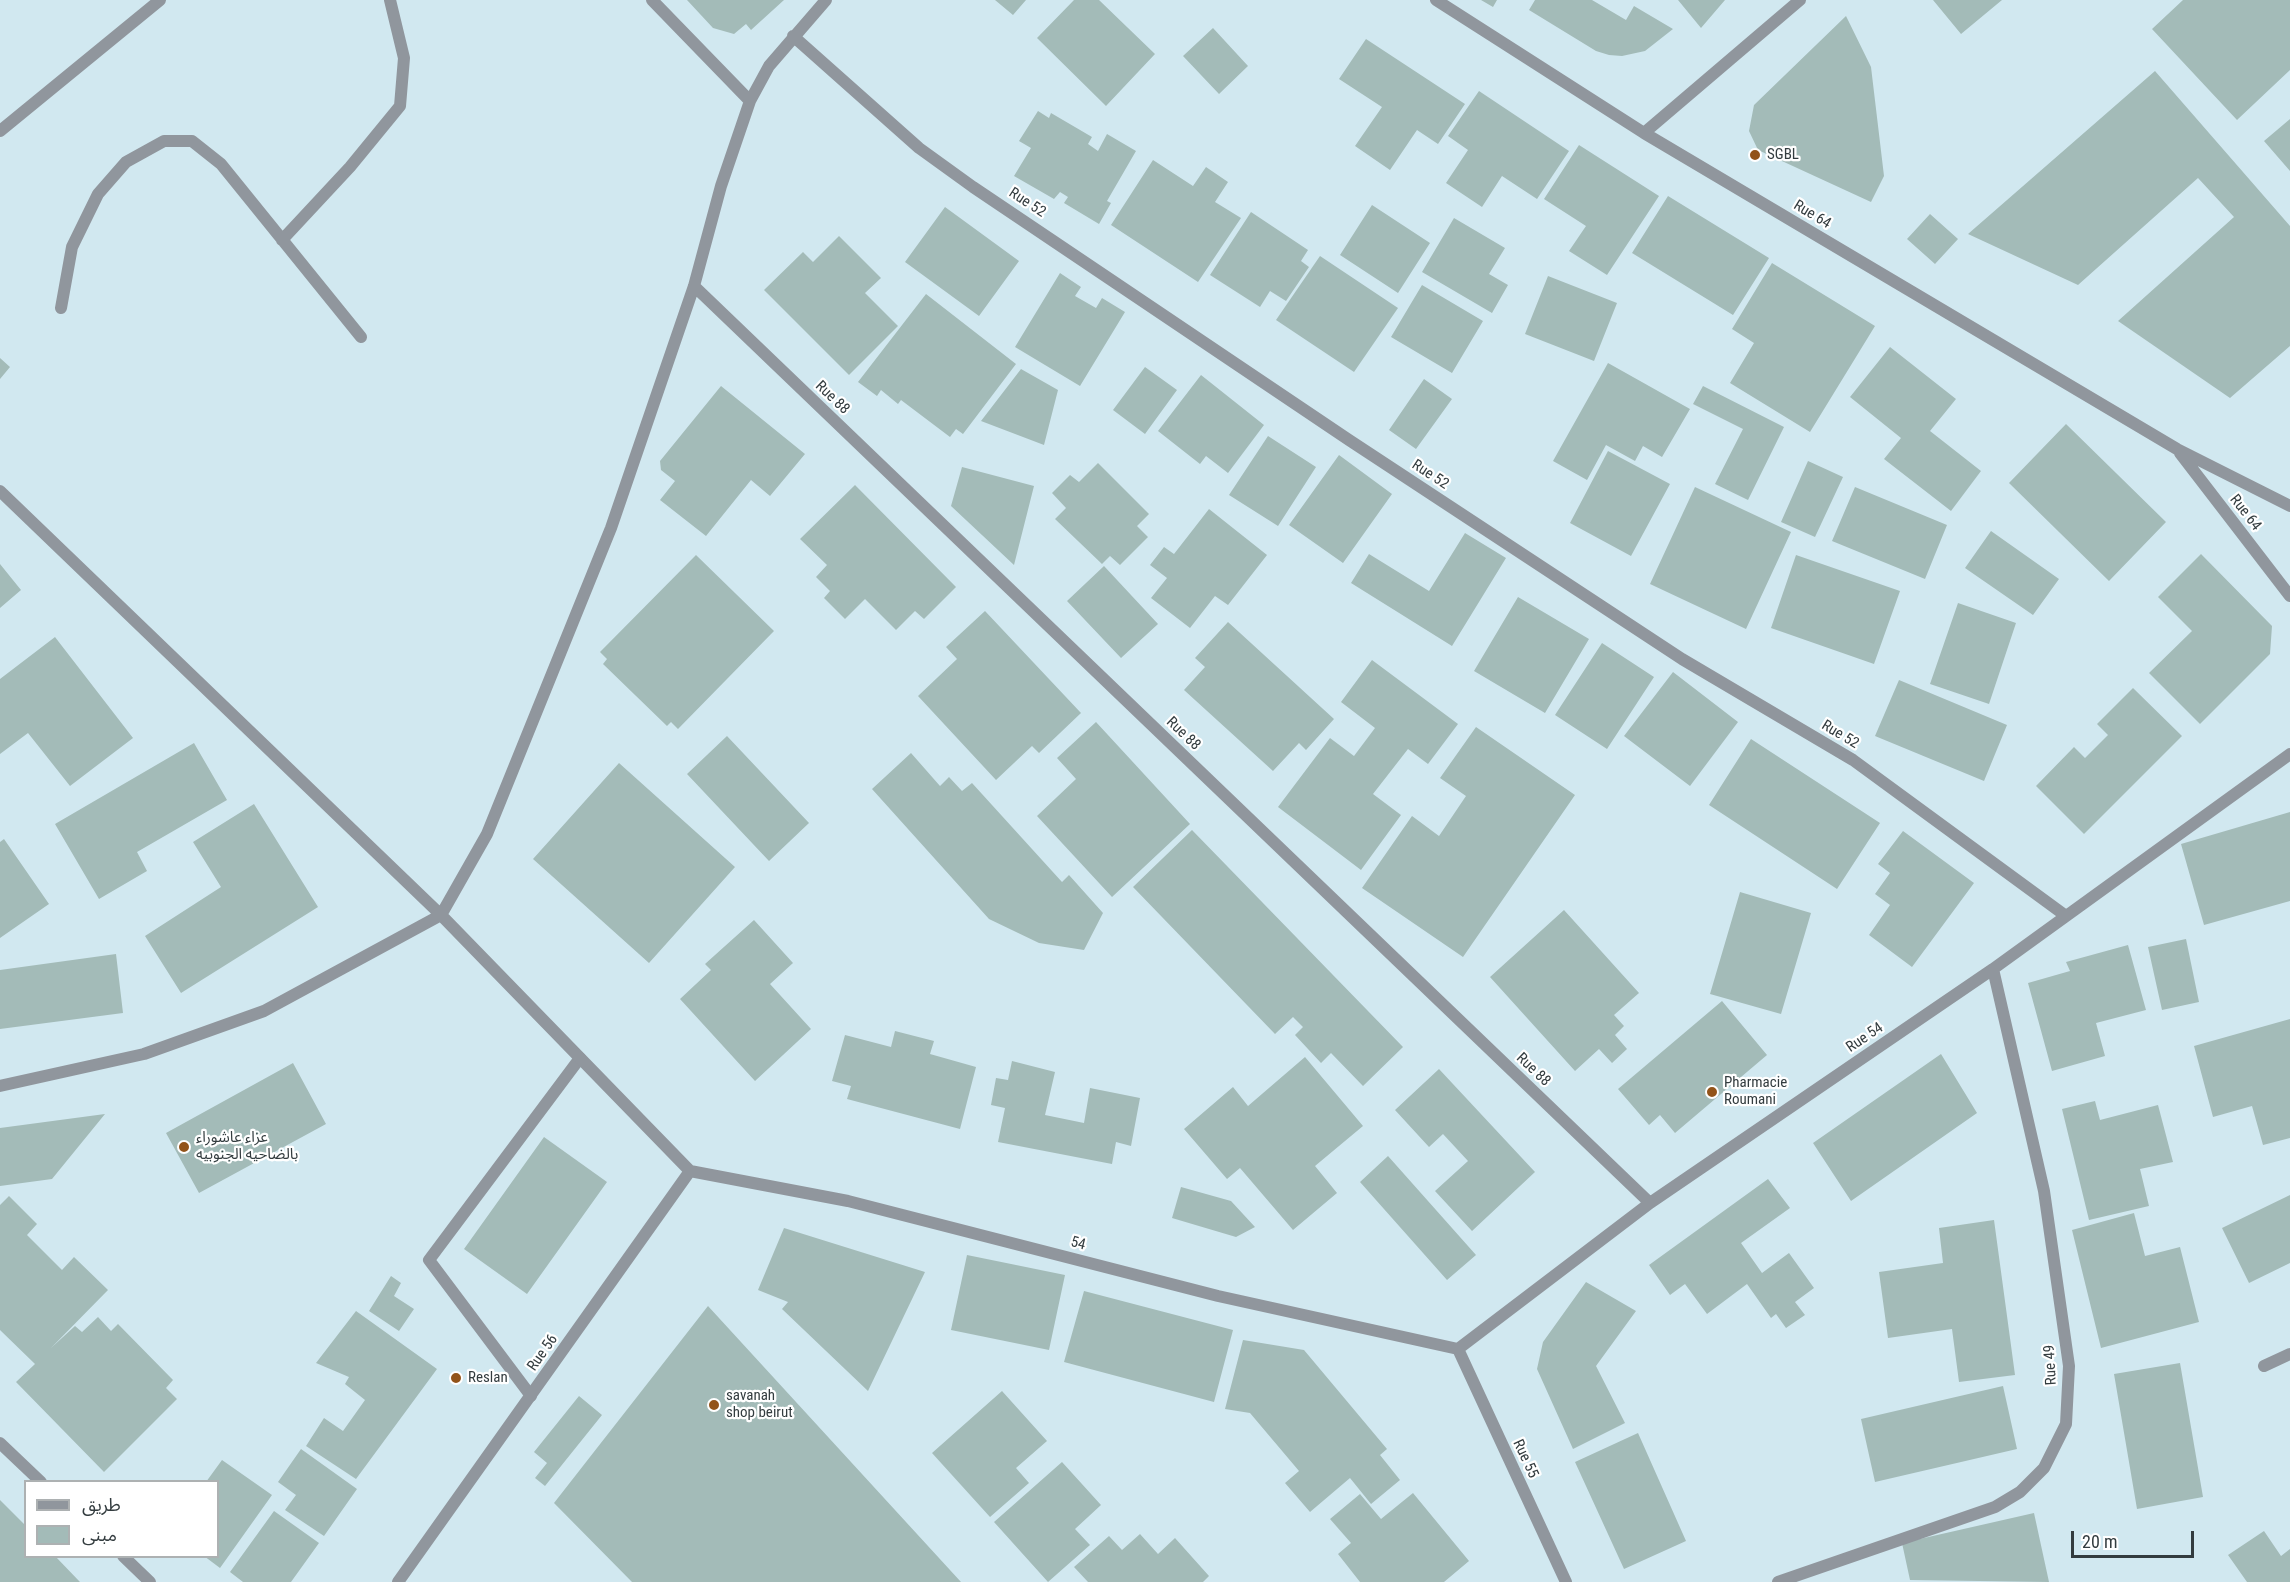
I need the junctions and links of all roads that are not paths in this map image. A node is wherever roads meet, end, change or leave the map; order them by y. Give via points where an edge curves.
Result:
1 (160, 0) edge
2 (390, 0) edge
3 (652, 0) edge
4 (826, 0) edge
5 (1436, 0) edge
6 (1800, 0) edge
7 (793, 36) junction
8 (750, 101) junction
9 (0, 131) edge
10 (1644, 133) junction
11 (282, 240) junction
12 (694, 286) junction
13 (61, 308) dead end
14 (362, 337) dead end
15 (2177, 449) junction
16 (0, 491) edge
17 (2290, 506) edge
18 (2290, 596) edge
19 (2290, 754) edge
20 (441, 915) junction
21 (2066, 916) junction
22 (1993, 969) junction
23 (580, 1058) junction
24 (0, 1086) edge
25 (690, 1171) junction
26 (1650, 1203) junction
27 (1458, 1349) junction
28 (2290, 1354) edge
29 (2264, 1366) dead end
30 (531, 1396) junction
31 (0, 1443) edge
32 (39, 1480) edge
33 (124, 1558) edge
34 (150, 1582) edge
35 (399, 1582) edge
36 (1566, 1582) edge
37 (1778, 1582) edge

1 - 9 street
2 - 11 street via 404,58 400,106
3 - 8 street
4 - 7 street
5 - 10 street, Rue 64
6 - 10 street
7 - 8 street via 769,66
7 - 21 street, Rue 52 via 920,148 973,187 1682,659 1853,760
8 - 12 street via 721,186
10 - 15 street, Rue 64
11 - 13 street via 221,164 192,141 164,141 126,162 98,194 72,247
11 - 14 street
12 - 20 street via 611,528 487,834
12 - 26 street, Rue 88
15 - 17 street, Rue 64
15 - 18 street, Rue 64
16 - 20 street
19 - 21 street, Rue 54
20 - 23 street
20 - 24 street via 264,1011 144,1054
21 - 22 street, Rue 54
22 - 26 street, Rue 54
22 - 37 street, Rue 49 via 2044,1191 2069,1366 2066,1424 2044,1468 2020,1492 1995,1507
23 - 25 street
23 - 30 street via 429,1260
25 - 27 street, 54 via 848,1201 1218,1296
25 - 30 street, Rue 56
26 - 27 street, Rue 54
27 - 36 street, Rue 55
28 - 29 street
30 - 35 street, Rue 56
31 - 32 street
33 - 34 street

